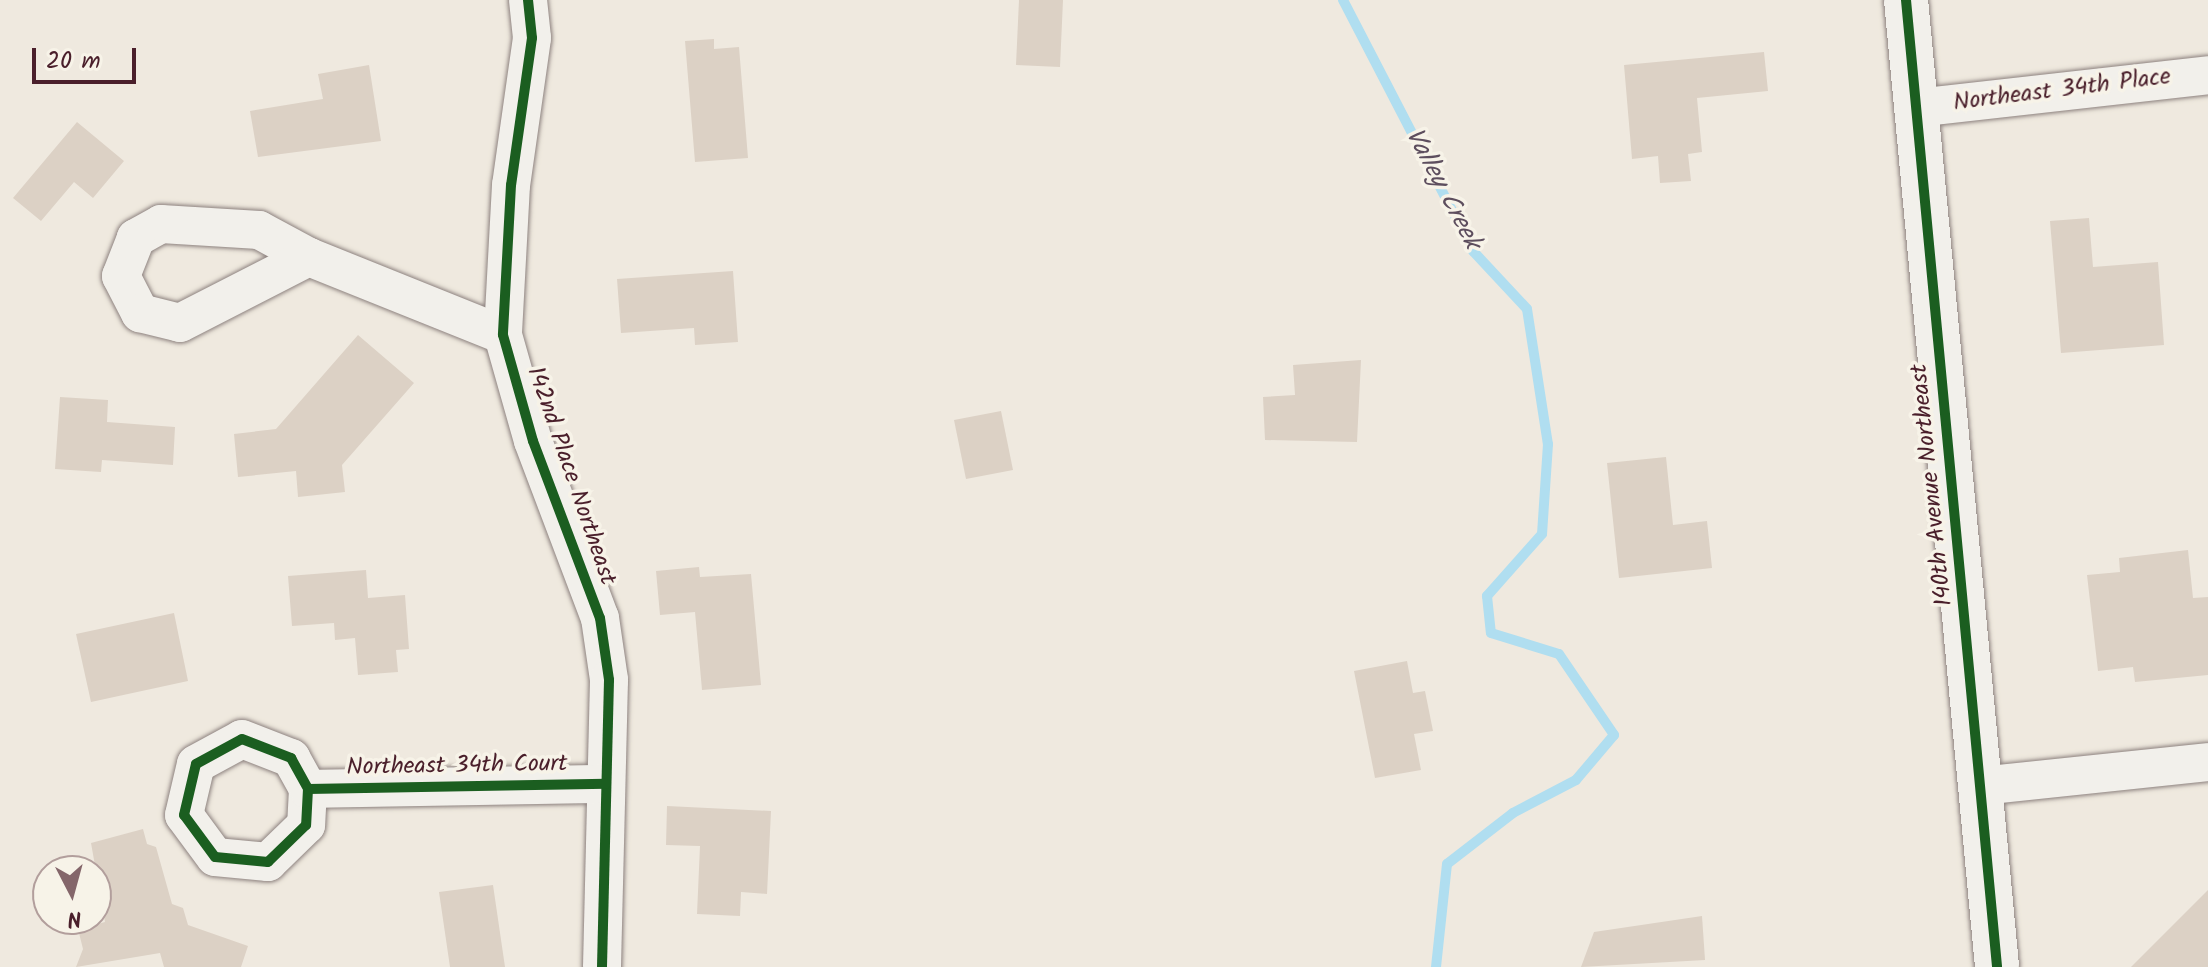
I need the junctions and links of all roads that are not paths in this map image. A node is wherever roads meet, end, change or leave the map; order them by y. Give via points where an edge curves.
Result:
1 (528, 0) edge
2 (1906, 0) edge
3 (2208, 75) edge
4 (1916, 108) junction
5 (309, 257) dead end
6 (503, 335) junction
7 (2208, 762) edge
8 (606, 784) junction
9 (1980, 786) junction
10 (308, 789) dead end
11 (602, 967) edge
12 (1997, 967) edge

1 - 6 street, 142nd Place Northeast via 532,38 511,185
2 - 4 street, 140th Avenue Northeast
3 - 4 street, Northeast 34th Place
4 - 9 street, 140th Avenue Northeast
5 - 6 street
6 - 8 street, 142nd Place Northeast via 533,441 600,618 609,680
7 - 9 street
8 - 10 street, Northeast 34th Court
8 - 11 street, 142nd Place Northeast
9 - 12 street, 140th Avenue Northeast

